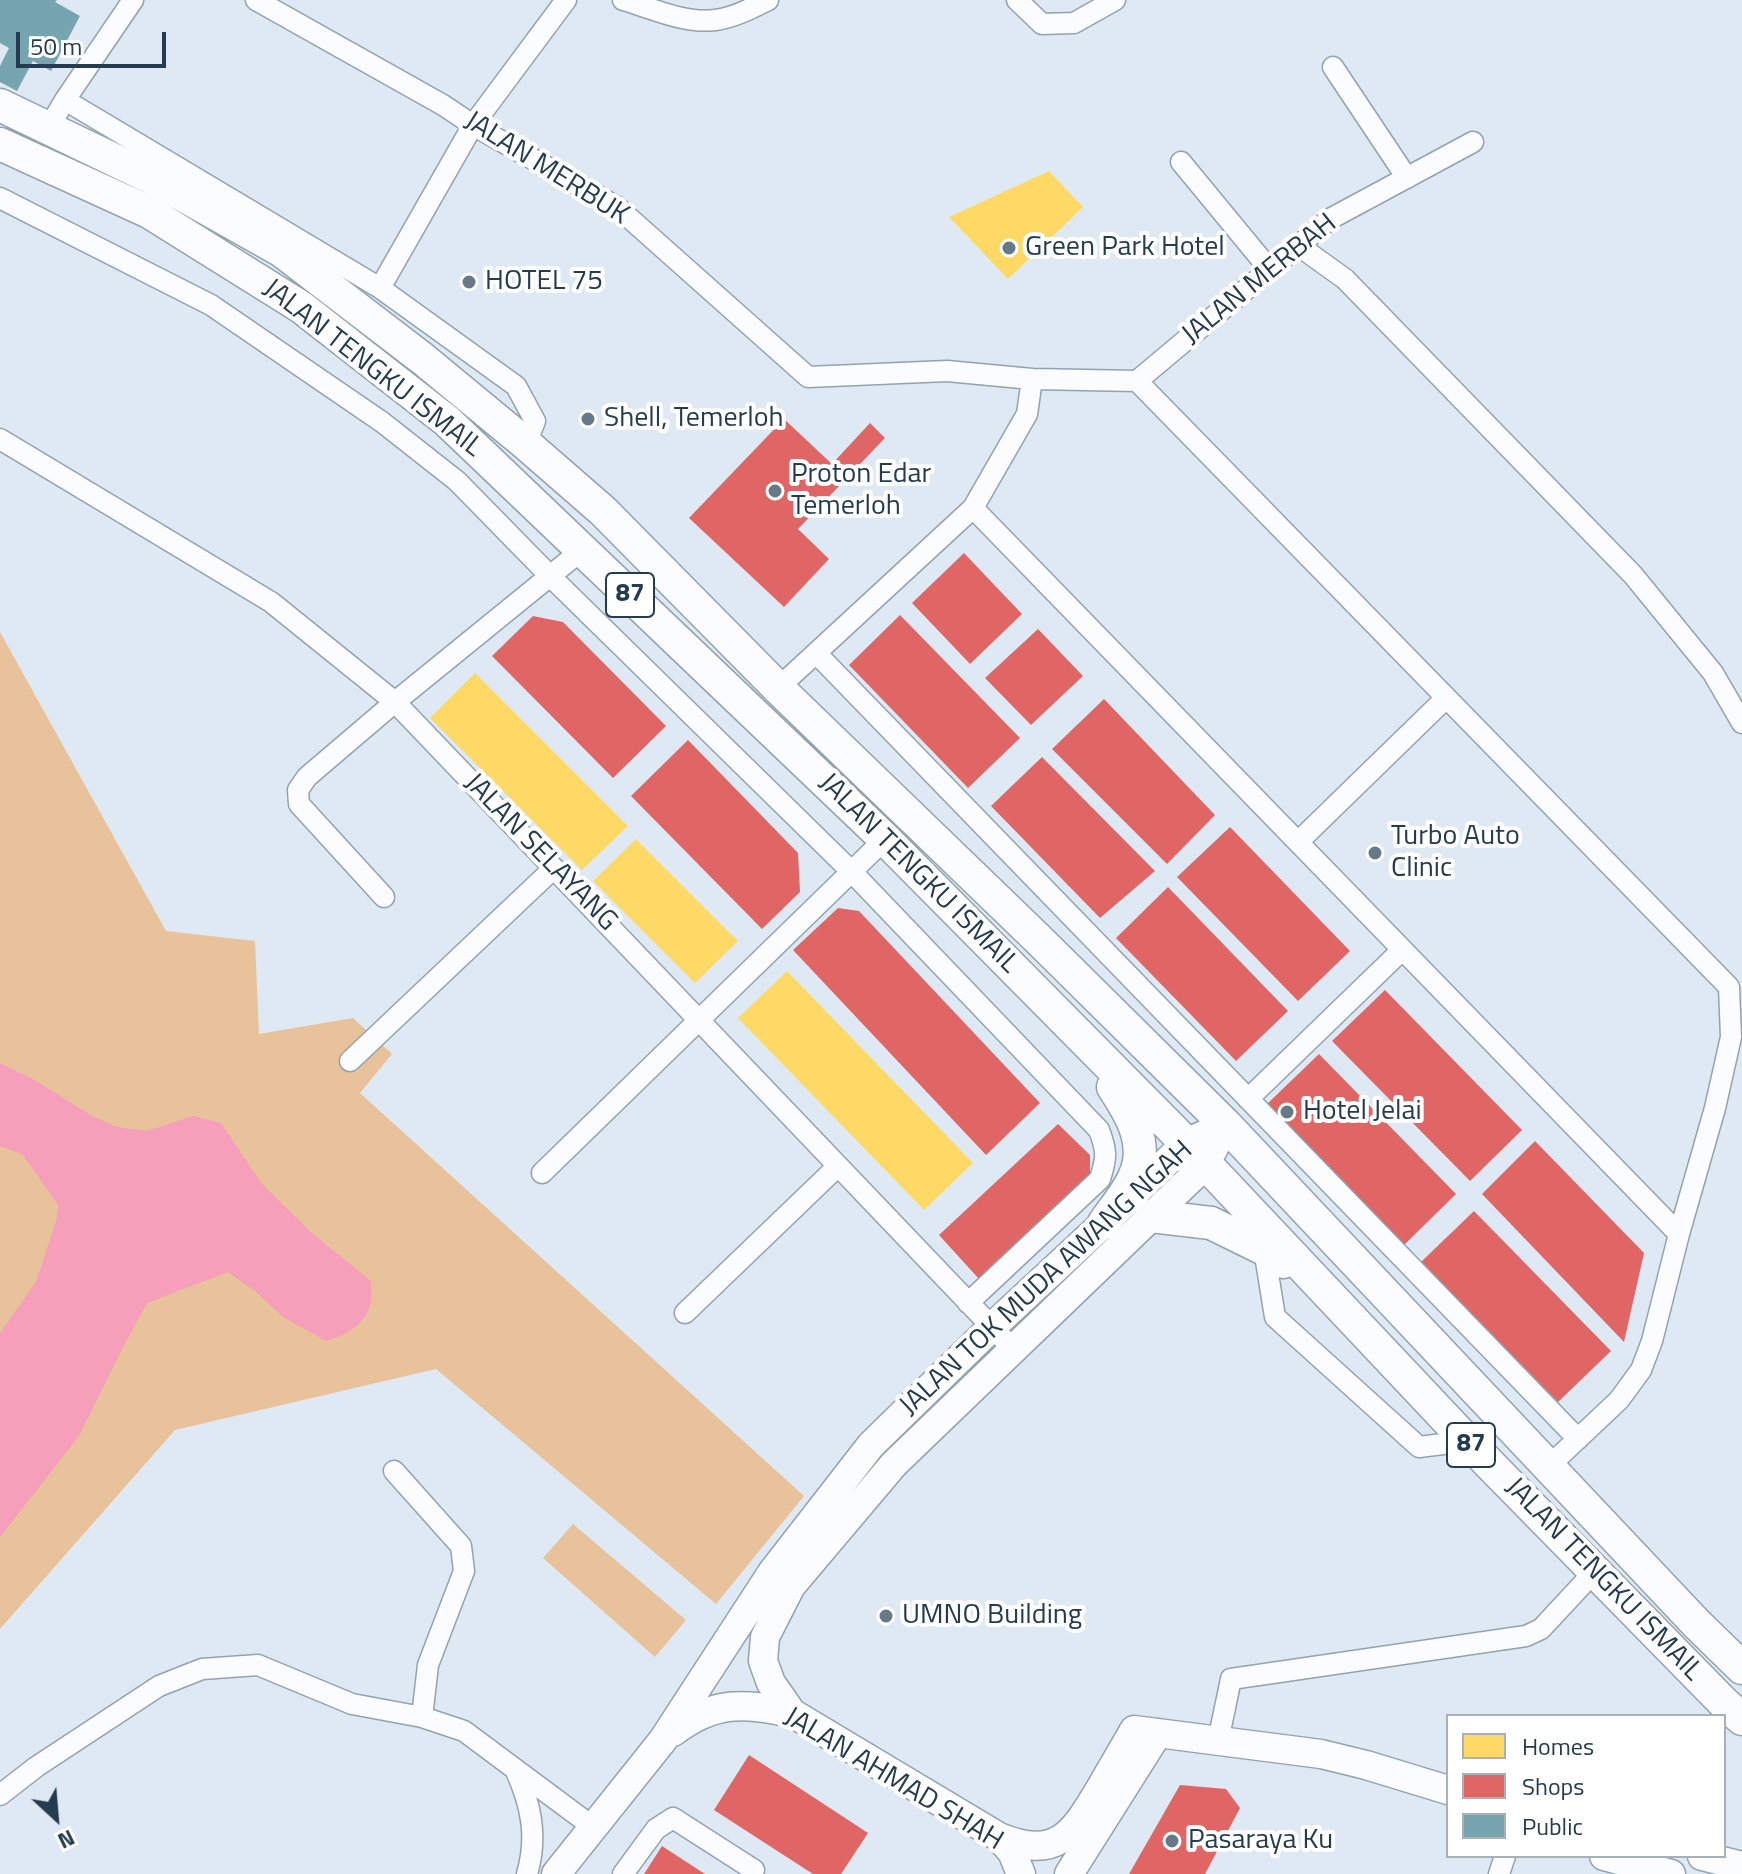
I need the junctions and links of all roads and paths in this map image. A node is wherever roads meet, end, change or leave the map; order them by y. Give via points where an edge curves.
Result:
1 (133, 0) edge
2 (256, 0) edge
3 (566, 0) edge
4 (623, 0) edge
5 (768, 0) edge
6 (1017, 0) edge
7 (1115, 0) edge
8 (1333, 67) dead end
9 (0, 105) edge
10 (57, 114) junction
11 (473, 125) junction
12 (1473, 142) dead end
13 (0, 144) edge
14 (1181, 162) dead end
15 (1407, 178) junction
16 (0, 198) edge
17 (1299, 246) junction
18 (1270, 270) junction
19 (380, 288) junction
20 (1032, 379) junction
21 (1137, 381) junction
22 (0, 439) edge
23 (526, 444) junction
24 (973, 508) junction
25 (582, 550) junction
26 (550, 576) junction
27 (816, 653) junction
28 (778, 688) junction
29 (1446, 698) junction
30 (395, 702) junction
31 (1742, 723) edge
32 (885, 839) junction
33 (1298, 842) junction
34 (554, 868) junction
35 (851, 871) junction
36 (384, 897) dead end
37 (1038, 939) junction
38 (1402, 950) junction
39 (1012, 967) junction
40 (699, 1020) junction
41 (1077, 1032) junction
42 (350, 1061) dead end
43 (1248, 1099) junction
44 (1226, 1125) junction
45 (1195, 1154) junction
46 (838, 1166) junction
47 (542, 1173) dead end
48 (1151, 1216) junction
49 (1104, 1223) junction
50 (1679, 1234) junction
51 (1264, 1249) junction
52 (1374, 1284) junction
53 (1319, 1286) junction
54 (968, 1303) junction
55 (685, 1313) dead end
56 (992, 1327) junction
57 (1013, 1349) junction
58 (1400, 1370) junction
59 (1578, 1439) junction
60 (1467, 1441) junction
61 (1549, 1466) junction
62 (394, 1471) dead end
63 (1595, 1571) junction
64 (1742, 1668) edge
65 (792, 1713) junction
66 (422, 1717) junction
67 (1742, 1719) edge
68 (1146, 1732) junction
69 (663, 1740) junction
70 (1218, 1741) junction
71 (515, 1769) junction
72 (1446, 1789) edge
73 (0, 1795) edge
74 (593, 1827) junction
75 (999, 1837) junction
76 (1611, 1858) edge
77 (1710, 1858) edge
78 (1742, 1866) edge
79 (753, 1872) edge
80 (527, 1874) edge
81 (556, 1874) edge
82 (623, 1874) edge
83 (1021, 1874) edge
84 (1069, 1874) edge
85 (1671, 1874) edge

1 - 10 street
2 - 11 street, JALAN MERBUK
3 - 11 street
4 - 5 street via 686,19 715,20
6 - 7 street via 1042,24 1074,23
8 - 15 street
9 - 10 main road, 87
10 - 19 street
10 - 23 main road, JALAN TENGKU ISMAIL / 87 via 156,180 282,251
11 - 19 street
11 - 20 street, JALAN MERBUK via 617,207 808,377 947,371
12 - 15 street, JALAN MERBAH
13 - 25 main road, JALAN TENGKU ISMAIL / 87 via 149,212 301,307 447,421
14 - 18 street
15 - 17 street, JALAN MERBAH via 1330,219
16 - 26 street, JALAN TENGKU ISMAIL via 211,305 382,422 457,481
17 - 18 street, JALAN MERBAH
17 - 31 street via 1345,279 1633,575 1713,673
18 - 21 street, JALAN MERBAH
19 - 23 street via 516,386 535,421
20 - 21 street
20 - 24 street via 1027,414
21 - 29 street
22 - 30 street, JALAN SELAYANG via 271,602
23 - 28 main road, JALAN TENGKU ISMAIL / 87 via 603,511
24 - 27 street
24 - 33 street
25 - 26 street
25 - 32 main road, JALAN TENGKU ISMAIL / 87
26 - 30 street
26 - 35 street, JALAN TENGKU ISMAIL
27 - 28 street
27 - 43 street
28 - 37 main road, JALAN TENGKU ISMAIL / 87
29 - 33 street
29 - 50 street via 1729,987 1731,1037
30 - 34 street, JALAN SELAYANG
30 - 36 street via 298,790 299,804
32 - 35 street
32 - 39 main road, JALAN TENGKU ISMAIL / 87
33 - 38 street
34 - 40 street, JALAN SELAYANG
34 - 42 street
35 - 40 street
35 - 54 street, JALAN TENGKU ISMAIL via 1099,1130 1105,1147 1100,1179
37 - 39 main road
37 - 44 main road, JALAN TENGKU ISMAIL / 87
38 - 43 street
38 - 50 street
39 - 41 main road, JALAN TENGKU ISMAIL / 87
40 - 46 street, JALAN SELAYANG
40 - 47 street
41 - 45 main road, JALAN TENGKU ISMAIL / 87
41 - 49 main road via 1132,1116 1138,1137 1135,1175
43 - 59 street
44 - 45 main road, JALAN TOK MUDA AWANG NGAH
44 - 52 main road, JALAN TENGKU ISMAIL / 87
45 - 48 main road, JALAN TOK MUDA AWANG NGAH
45 - 49 main road, JALAN TOK MUDA AWANG NGAH
45 - 53 main road, JALAN TENGKU ISMAIL / 87
46 - 54 street, JALAN SELAYANG
46 - 55 street
48 - 51 main road via 1211,1223
48 - 57 main road, JALAN TOK MUDA AWANG NGAH
49 - 56 main road, JALAN TOK MUDA AWANG NGAH
50 - 59 street via 1641,1370
51 - 53 main road
51 - 60 street via 1275,1317 1419,1447
52 - 58 main road via 1363,1298 1362,1310
52 - 61 main road, JALAN TENGKU ISMAIL / 87
53 - 58 main road, JALAN TENGKU ISMAIL / 87
54 - 56 street, JALAN SELAYANG
56 - 57 street, JALAN SELAYANG
56 - 69 main road, JALAN TOK MUDA AWANG NGAH via 871,1445 773,1571
57 - 65 main road, JALAN TOK MUDA AWANG NGAH via 894,1464 791,1586 765,1637 763,1661
58 - 60 main road, JALAN TENGKU ISMAIL / 87
59 - 61 street
60 - 63 main road, JALAN TENGKU ISMAIL / 87
61 - 64 main road, JALAN TENGKU ISMAIL / 87
62 - 66 street via 461,1546 464,1571 428,1665
63 - 67 main road, JALAN TENGKU ISMAIL / 87
63 - 70 street via 1541,1629 1526,1636 1231,1679
65 - 69 main road, JALAN AHMAD SHAH via 756,1705 724,1708 689,1720
65 - 75 main road, JALAN AHMAD SHAH
66 - 71 street via 464,1731
66 - 73 street via 352,1704 258,1665 202,1669 159,1686
68 - 70 main road
68 - 75 main road via 1068,1835 1036,1847
68 - 84 main road
69 - 74 main road, JALAN TOK MUDA AWANG NGAH
70 - 72 main road via 1321,1754
71 - 74 street
71 - 80 street via 533,1819
74 - 81 main road, JALAN TOK MUDA AWANG NGAH
75 - 83 main road, JALAN AHMAD SHAH
76 - 85 main road
77 - 78 main road
79 - 82 street via 673,1818 656,1829

